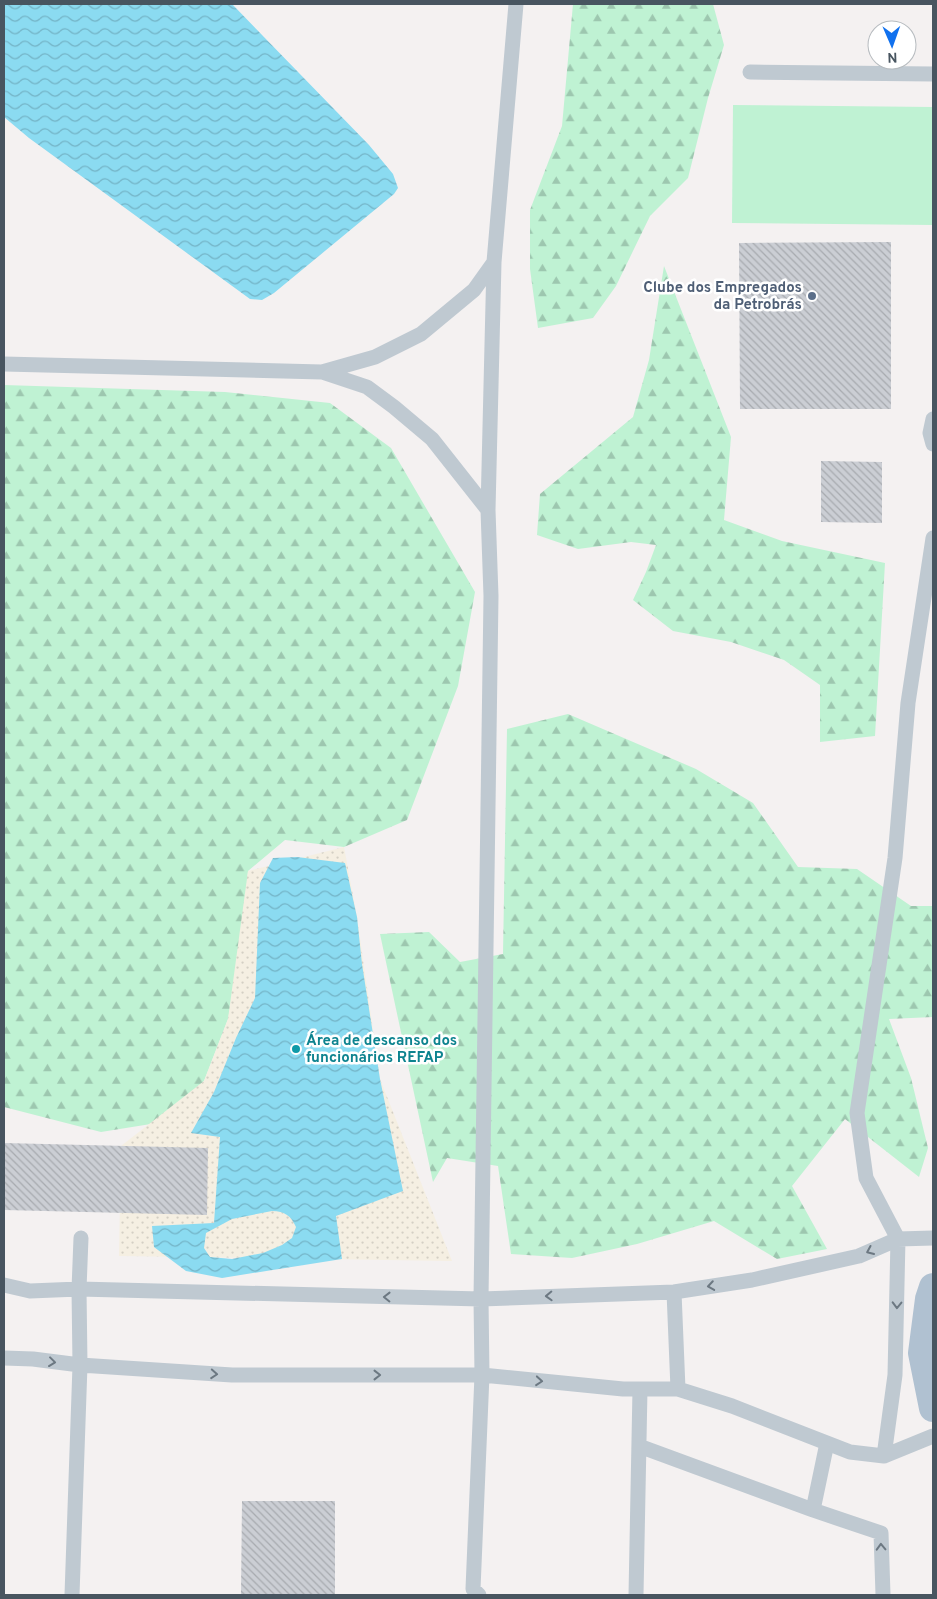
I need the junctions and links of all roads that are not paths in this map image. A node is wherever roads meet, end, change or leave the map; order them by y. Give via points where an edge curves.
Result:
1 (516, 4) edge
2 (750, 72) dead end
3 (933, 74) edge
4 (494, 262) junction
5 (4, 364) edge
6 (322, 372) junction
7 (933, 419) edge
8 (933, 444) edge
9 (488, 510) junction
10 (933, 538) edge
11 (81, 1238) dead end
12 (933, 1238) edge
13 (898, 1239) junction
14 (4, 1285) edge
15 (933, 1287) edge
16 (79, 1290) junction
17 (674, 1292) junction
18 (481, 1299) junction
19 (4, 1358) edge
20 (80, 1365) junction
21 (482, 1376) junction
22 (640, 1389) junction
23 (678, 1390) junction
24 (933, 1408) edge
25 (933, 1436) edge
26 (827, 1443) junction
27 (639, 1446) junction
28 (884, 1456) junction
29 (813, 1510) junction
30 (72, 1595) edge
31 (479, 1595) edge
32 (636, 1595) edge
33 (884, 1595) edge

1 - 4 lane
2 - 3 lane
4 - 6 lane via 474,290 420,334 375,357
4 - 9 lane
5 - 6 lane
6 - 9 lane via 367,386 394,407 432,439
7 - 8 lane via 930,433
9 - 18 lane via 491,596
10 - 13 lane via 908,703 895,858 857,1113 866,1178
11 - 16 lane
12 - 13 lane
13 -> 17 lane via 859,1256 752,1280
13 -> 28 lane via 895,1375
14 - 16 lane via 30,1291
15 - 24 main road via 922,1353
18 -> 16 lane
16 - 20 lane
17 -> 18 lane
17 - 23 lane
18 - 21 lane
19 -> 20 lane
20 -> 21 lane via 232,1375
20 - 30 lane
21 -> 22 lane
21 - 31 lane via 473,1589
22 - 23 lane
22 - 27 lane
23 - 26 lane via 732,1406
25 - 28 lane
26 - 28 lane via 850,1452
26 - 29 lane
27 - 29 lane
27 - 32 lane
33 -> 29 lane via 881,1533

